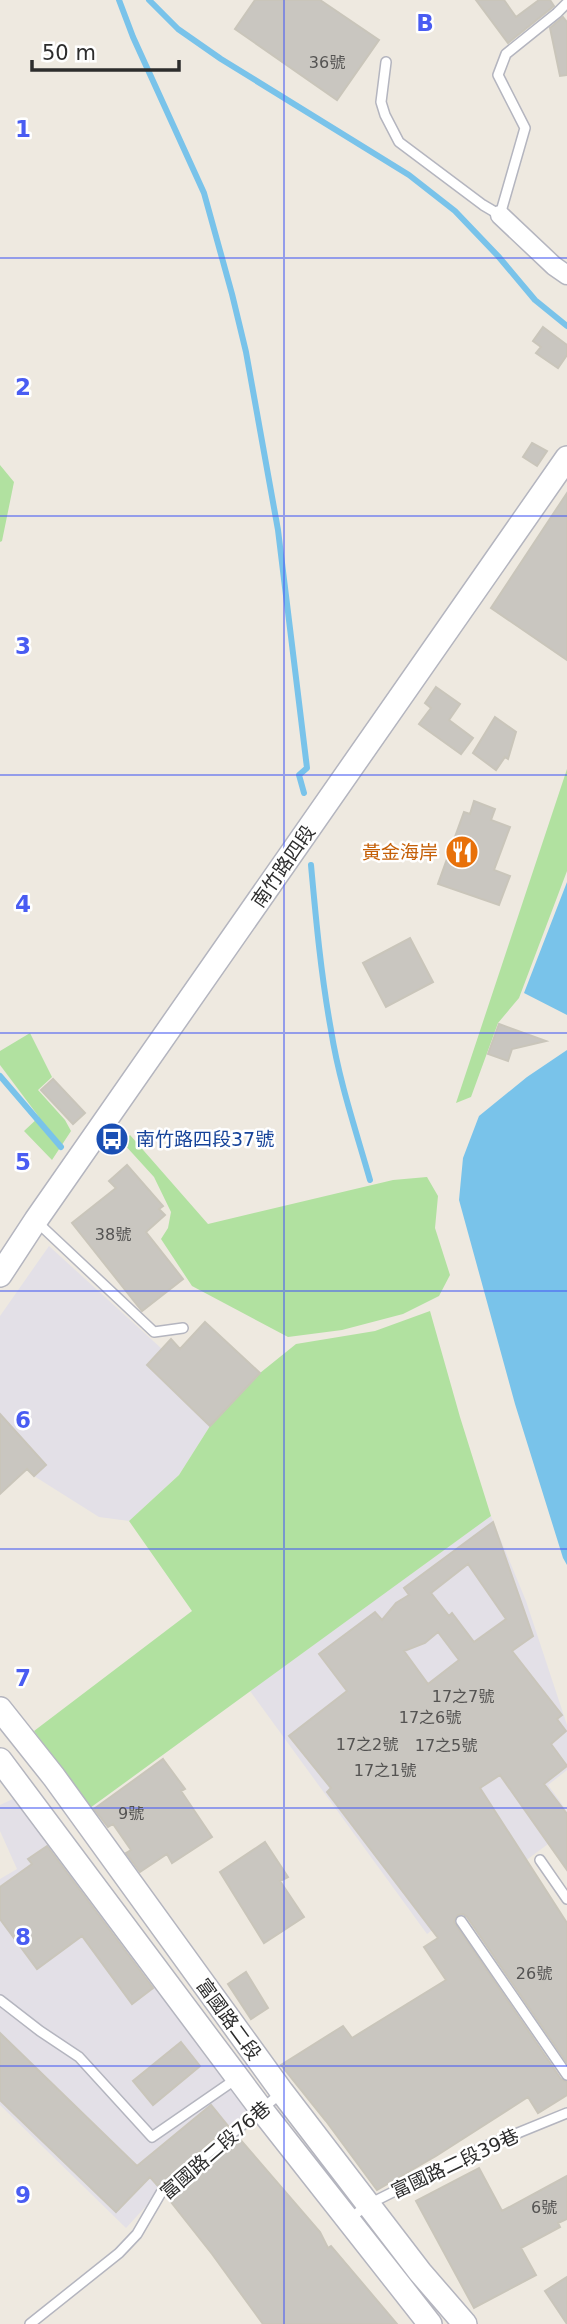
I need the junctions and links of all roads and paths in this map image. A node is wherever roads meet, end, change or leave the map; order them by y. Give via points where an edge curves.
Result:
1 (567, 3) edge
2 (386, 62) dead end
3 (500, 215) junction
4 (567, 275) edge
5 (567, 458) edge
6 (36, 1220) junction
7 (0, 1275) edge
8 (183, 1328) dead end
9 (0, 1709) edge
10 (0, 1760) edge
11 (540, 1860) dead end
12 (567, 1899) edge
13 (461, 1921) dead end
14 (0, 2000) edge
15 (567, 2076) edge
16 (237, 2078) junction
17 (282, 2092) junction
18 (261, 2109) junction
19 (567, 2113) edge
20 (369, 2204) junction
21 (348, 2220) junction
22 (30, 2324) edge
23 (430, 2324) edge
24 (465, 2324) edge

1 - 3 lane via 506,54 498,75 525,128
2 - 3 lane via 381,102 399,142
3 - 4 street
5 - 6 street, 南竹路四段
6 - 7 street, 南竹路四段
6 - 8 lane via 154,1332
9 - 17 street, 富國路二段
10 - 16 street, 富國路二段
11 - 12 lane
13 - 15 lane
14 - 16 lane via 79,2057 152,2137
16 - 18 street, 富國路二段
17 - 18 lane, 富國路二段76巷
17 - 20 street, 富國路二段
18 - 21 street, 富國路二段
18 - 22 lane, 富國路二段76巷 via 162,2191 137,2234 119,2253
19 - 20 lane, 富國路二段39巷 via 481,2148
20 - 21 lane, 富國路二段39巷
20 - 24 street, 富國路二段
21 - 23 street, 富國路二段

